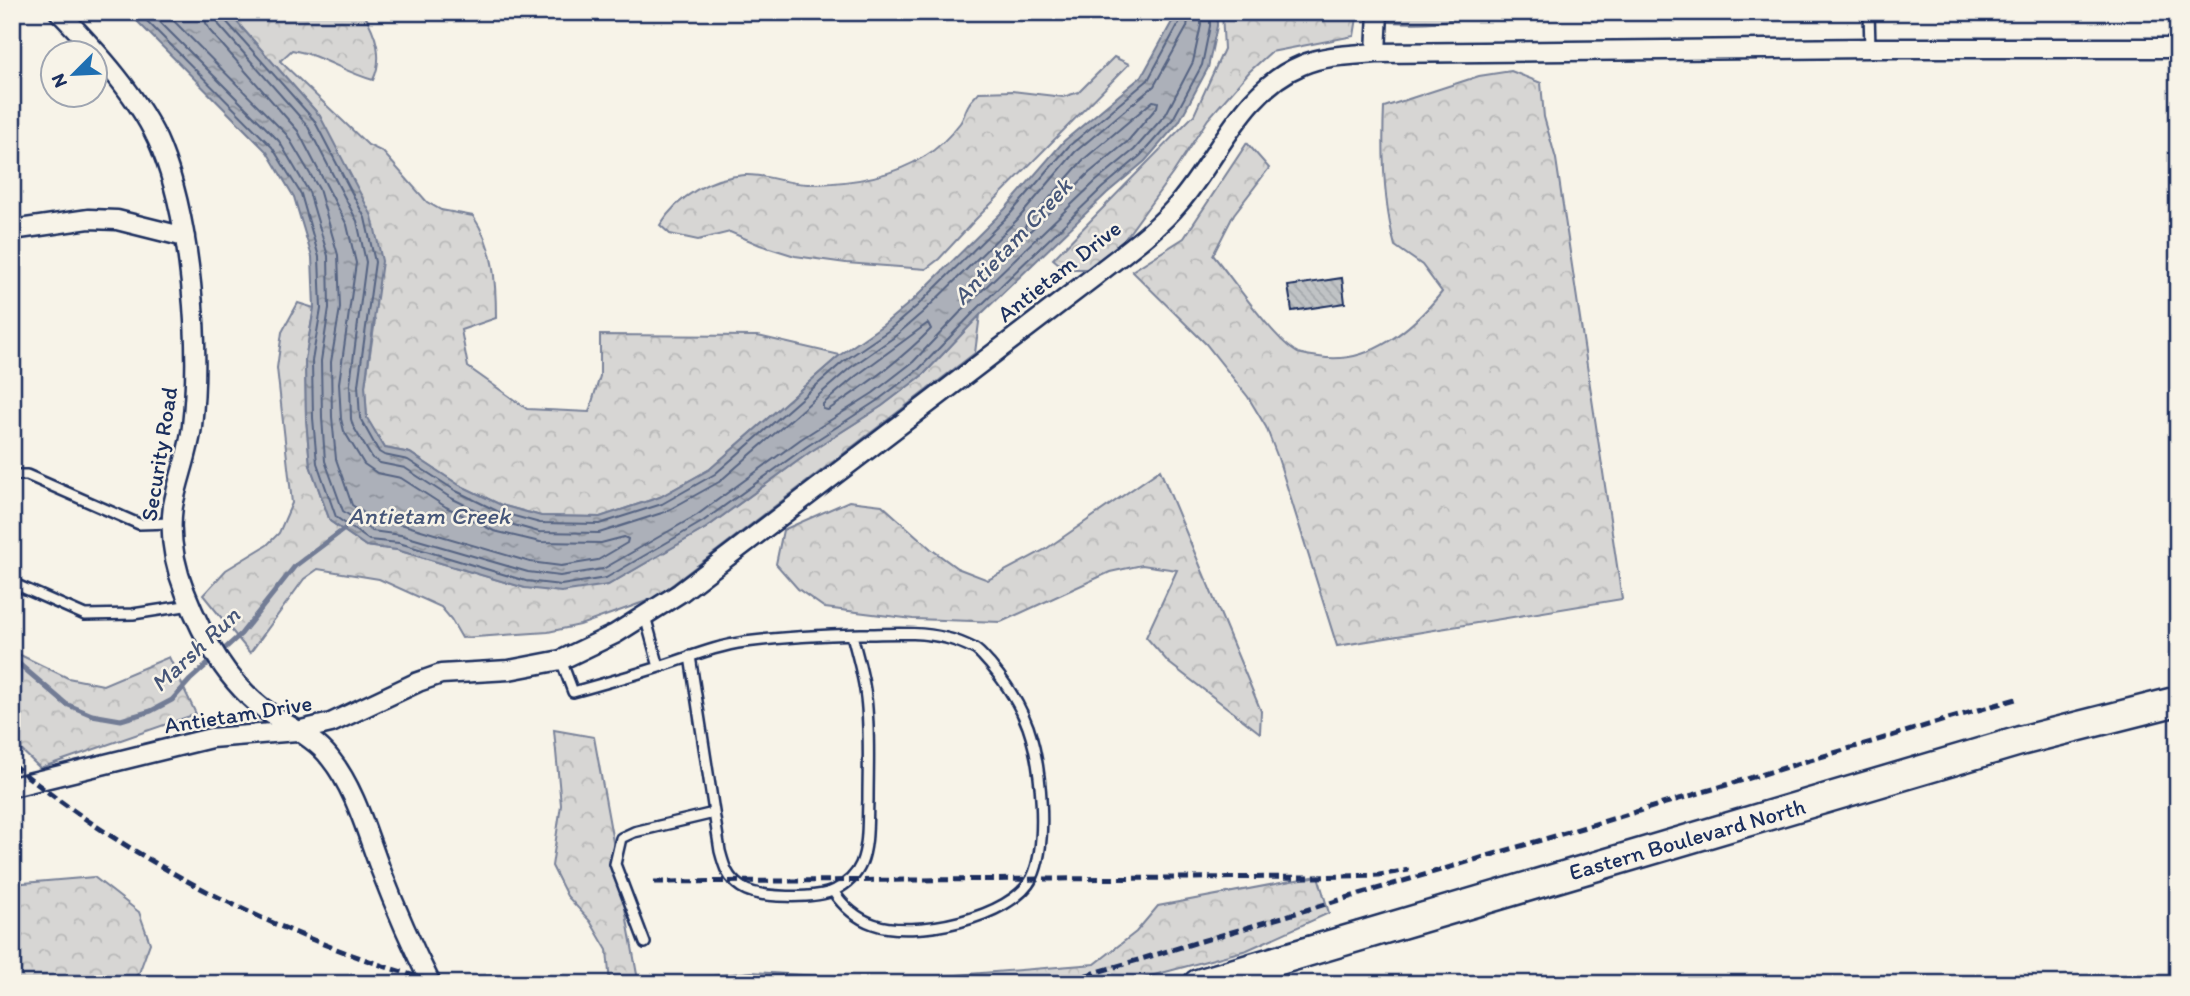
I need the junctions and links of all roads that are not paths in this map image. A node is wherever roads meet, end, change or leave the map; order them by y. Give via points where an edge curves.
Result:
1 (59, 12) edge
2 (1378, 12) edge
3 (1869, 12) edge
4 (1870, 48) junction
5 (2178, 48) edge
6 (1376, 54) junction
7 (12, 230) edge
8 (185, 237) junction
9 (12, 475) edge
10 (172, 523) junction
11 (12, 583) edge
12 (191, 605) junction
13 (645, 616) junction
14 (852, 635) junction
15 (690, 656) junction
16 (561, 660) junction
17 (659, 667) junction
18 (2178, 701) edge
19 (297, 731) junction
20 (12, 787) edge
21 (714, 813) junction
22 (833, 891) junction
23 (645, 943) dead end
24 (431, 984) edge
25 (1198, 984) edge

1 - 8 street, Security Road via 144,115 161,147
2 - 6 street
3 - 4 lane
4 - 5 street, Antietam Drive
4 - 6 street, Antietam Drive
6 - 13 street, Antietam Drive via 1325,59 1279,76 1244,111 1196,182 1157,225
7 - 8 street via 68,220 108,219
8 - 10 street, Security Road via 195,396
9 - 10 lane via 27,475 139,524
10 - 12 street, Security Road via 175,563
11 - 12 lane via 85,615 133,614
12 - 19 street, Security Road via 225,672 243,692
13 - 16 street, Antietam Drive
13 - 17 lane
14 - 15 lane via 745,642
14 - 22 lane via 866,697 867,832 861,864 851,880
14 - 22 lane via 911,633 946,638 977,650 997,673 1028,727 1037,764 1042,846 1031,879 1017,895 987,912 939,928 875,925 854,915
15 - 17 lane
15 - 21 lane
16 - 17 lane via 573,692
16 - 19 street, Antietam Drive via 536,667 441,674 331,723
18 - 25 main road, Eastern Boulevard North via 2020,741
19 - 20 street, Antietam Drive via 211,738
19 - 24 street, Security Road via 329,755 344,779
21 - 22 lane via 725,870 744,890 784,896
21 - 23 lane via 621,838 615,864

